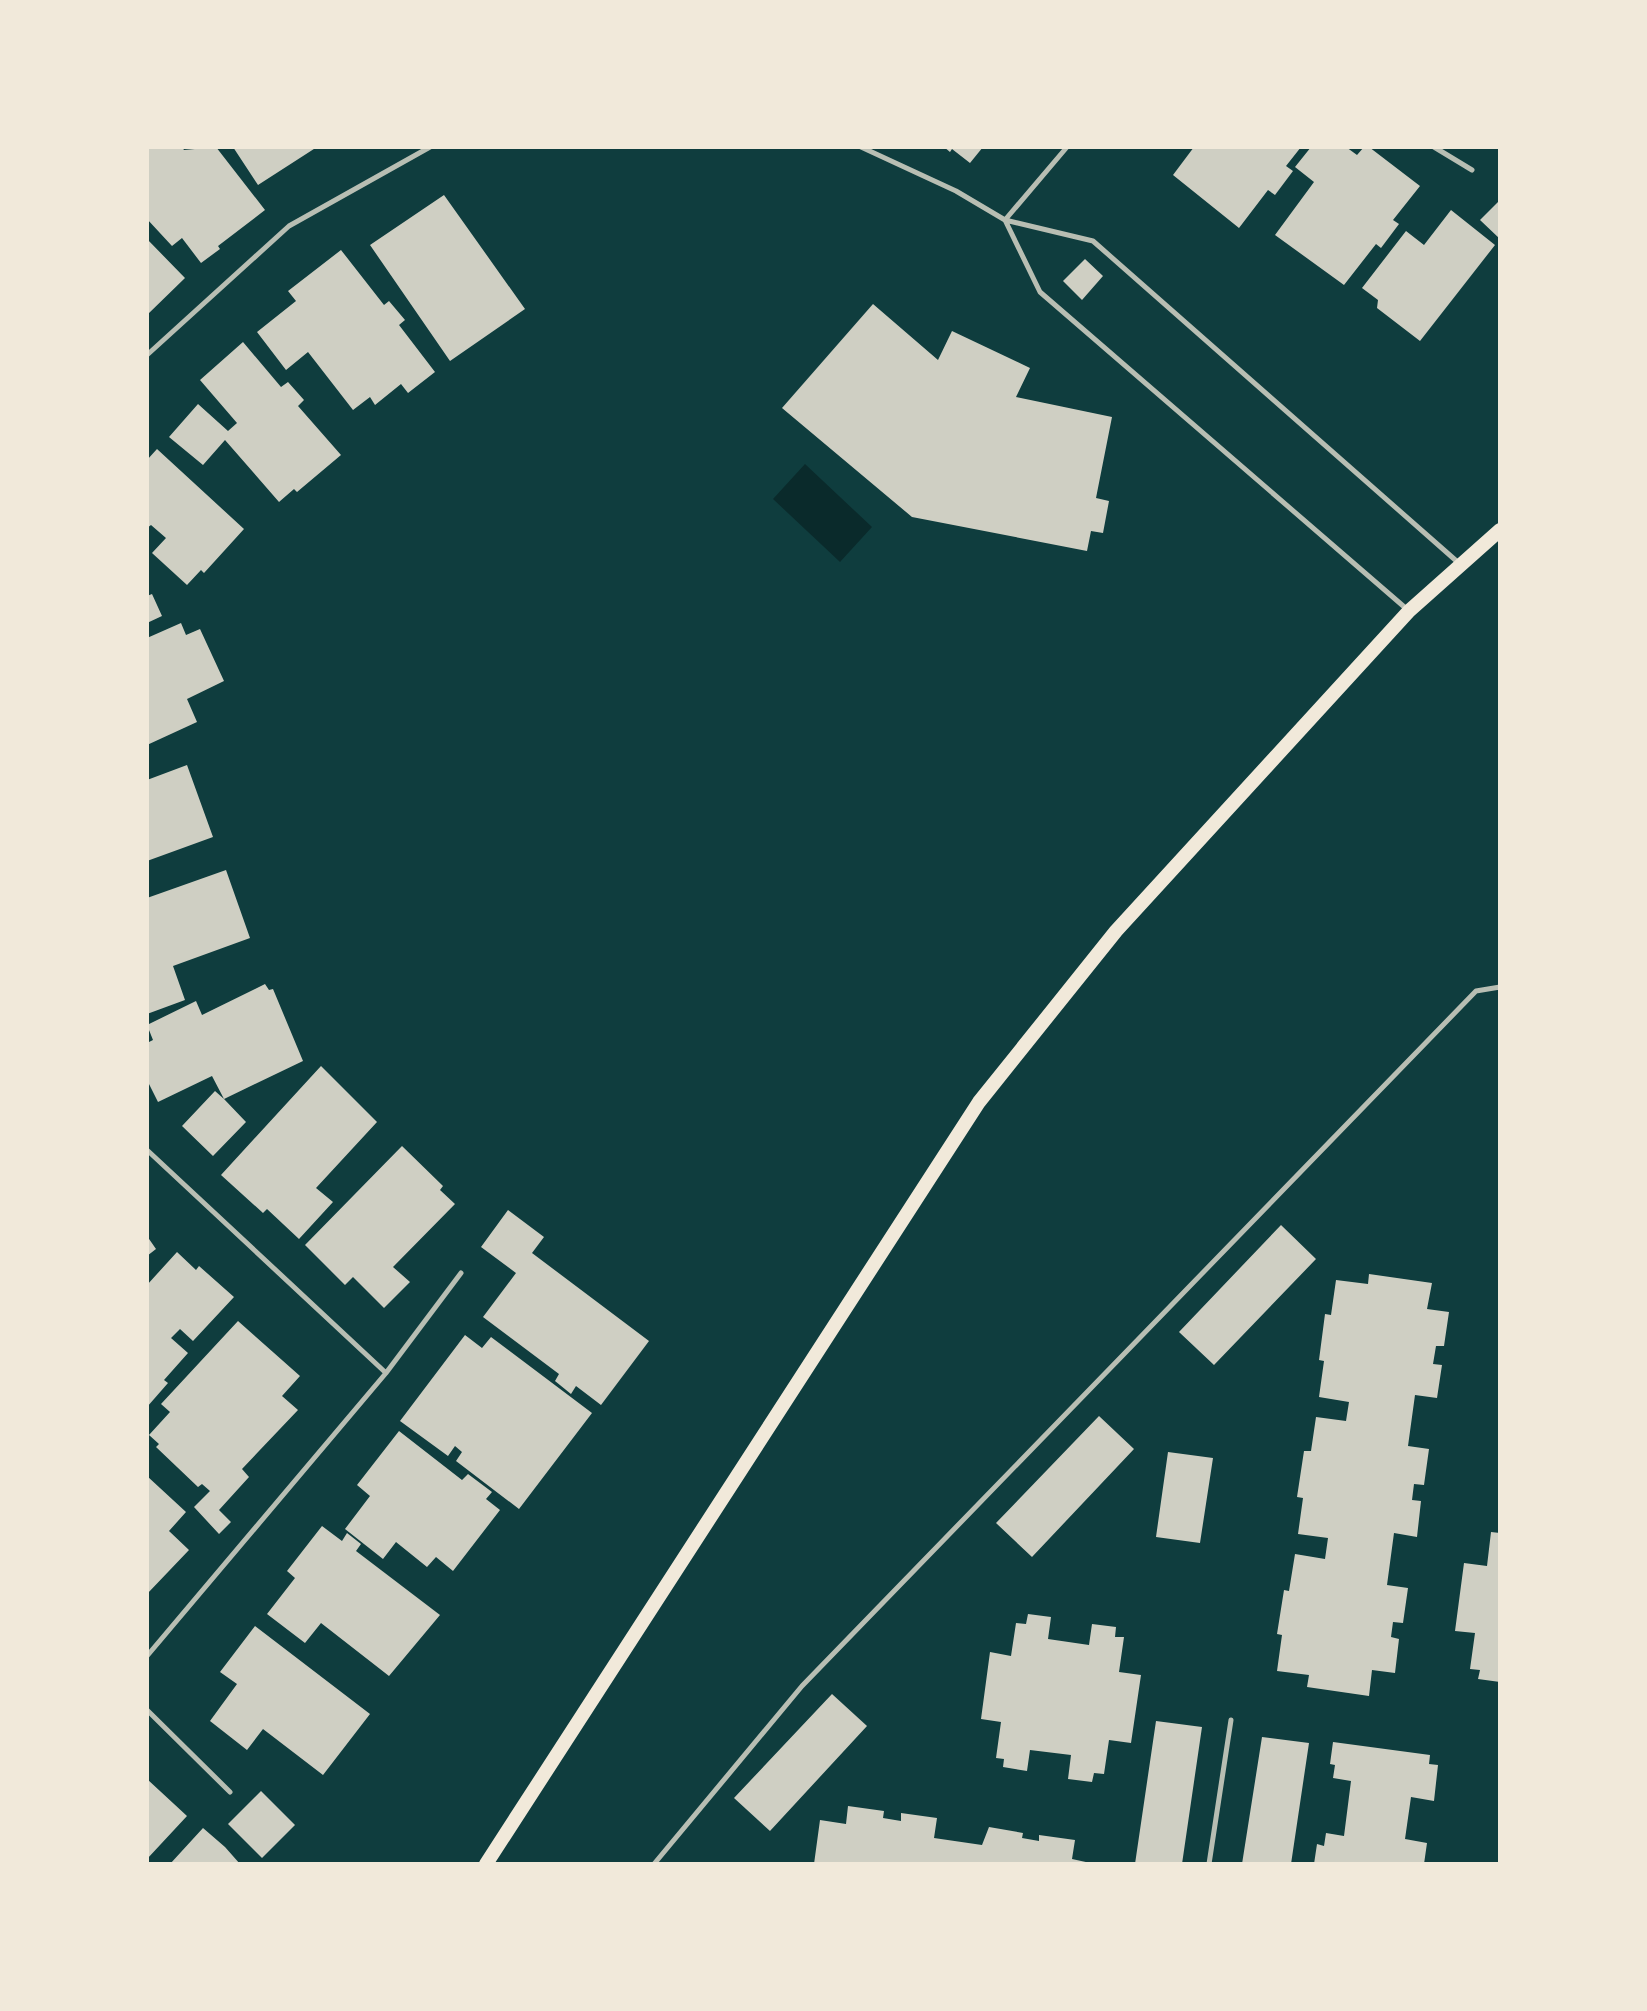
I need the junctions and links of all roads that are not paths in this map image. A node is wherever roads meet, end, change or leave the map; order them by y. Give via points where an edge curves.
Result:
1 (430, 147) edge
2 (860, 147) edge
3 (1067, 147) edge
4 (1434, 147) edge
5 (1472, 170) dead end
6 (1005, 220) junction
7 (147, 355) edge
8 (1500, 530) edge
9 (1461, 565) junction
10 (1409, 611) junction
11 (1500, 987) edge
12 (147, 1150) edge
13 (461, 1273) dead end
14 (386, 1373) junction
15 (147, 1656) edge
16 (147, 1710) edge
17 (1231, 1720) dead end
18 (230, 1792) dead end
19 (486, 1864) edge
20 (654, 1864) edge
21 (1209, 1864) edge

1 - 7 lane via 289,226
2 - 6 lane via 956,191
3 - 6 lane
4 - 5 lane
6 - 9 lane via 1093,241
6 - 10 lane via 1040,292
8 - 9 main road
9 - 10 main road
10 - 19 main road via 1116,930 979,1102
11 - 20 lane via 1476,991 802,1686
12 - 14 lane
13 - 14 lane
14 - 15 lane
16 - 18 lane
17 - 21 lane

